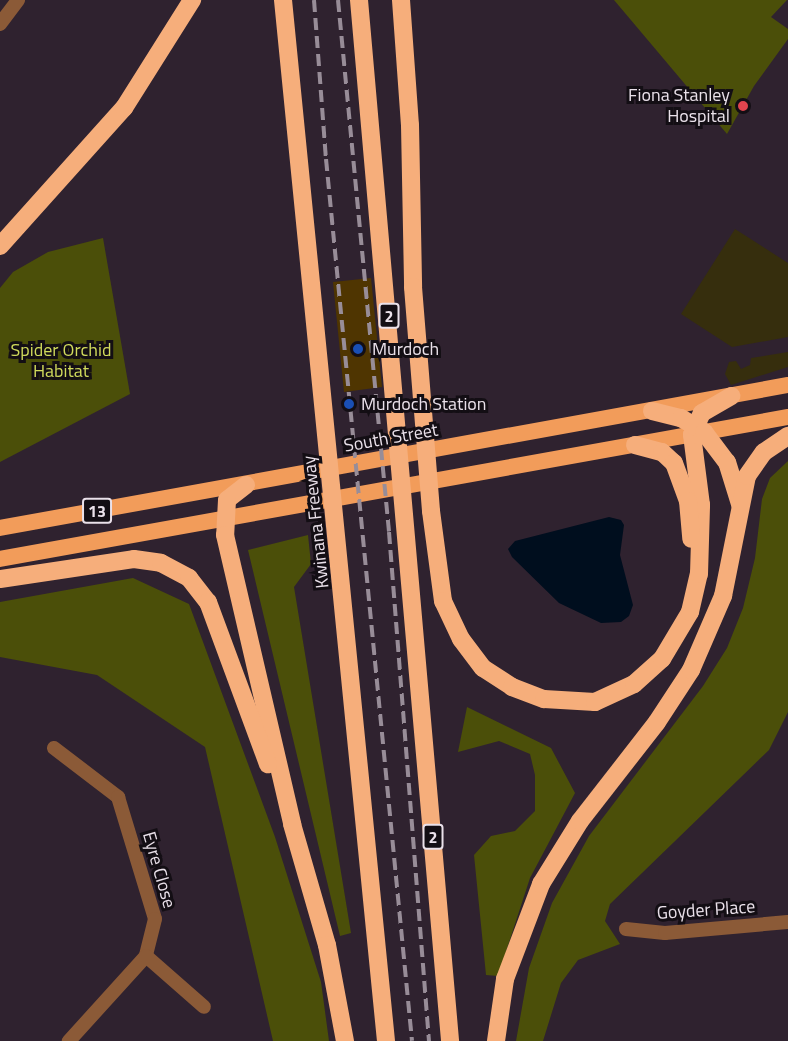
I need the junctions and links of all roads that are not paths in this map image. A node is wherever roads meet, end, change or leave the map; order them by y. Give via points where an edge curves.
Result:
1 (18, 0) edge
2 (192, 0) edge
3 (283, 0) edge
4 (358, 0) edge
5 (401, 0) edge
6 (0, 24) edge
7 (0, 246) edge
8 (788, 386) edge
9 (731, 396) junction
10 (652, 411) junction
11 (788, 417) edge
12 (697, 431) junction
13 (788, 436) edge
14 (635, 445) junction
15 (246, 485) junction
16 (740, 506) junction
17 (223, 519) junction
18 (0, 528) edge
19 (0, 559) edge
20 (0, 579) edge
21 (682, 627) junction
22 (54, 748) dead end
23 (292, 824) junction
24 (788, 922) edge
25 (626, 929) dead end
26 (146, 956) junction
27 (204, 1007) dead end
28 (69, 1041) edge
29 (345, 1041) edge
30 (386, 1041) edge
31 (450, 1041) edge
32 (496, 1041) edge

1 - 6 street
2 - 7 highway via 124,108
3 - 30 highway, Kwinana Freeway
4 - 31 highway, 2
5 - 21 highway via 410,125 414,287 442,601 471,654 498,679 544,699 577,702 612,697 662,659
8 - 9 highway, South Street / 13
9 - 10 highway, South Street / 13
9 - 12 highway via 715,402
10 - 12 highway
10 - 15 highway, South Street / 13
11 - 12 highway, 13
12 - 14 highway, 13
12 - 16 highway via 727,462
12 - 21 highway via 702,536 696,594
13 - 16 highway via 764,452 747,476
14 - 17 highway, 13
14 - 21 highway via 662,452 674,463 688,501 690,573
15 - 17 highway via 227,500
15 - 18 highway, South Street / 13
16 - 32 highway via 723,597 704,645 657,722 580,821 542,884 505,979
17 - 19 highway, 13
17 - 23 highway
20 - 23 highway via 134,559 161,563 189,578 208,602
22 - 26 street, Eyre Close via 118,796 155,919
23 - 29 highway via 327,945
24 - 25 street, Goyder Place via 665,933
26 - 27 street
26 - 28 street, Eyre Close

